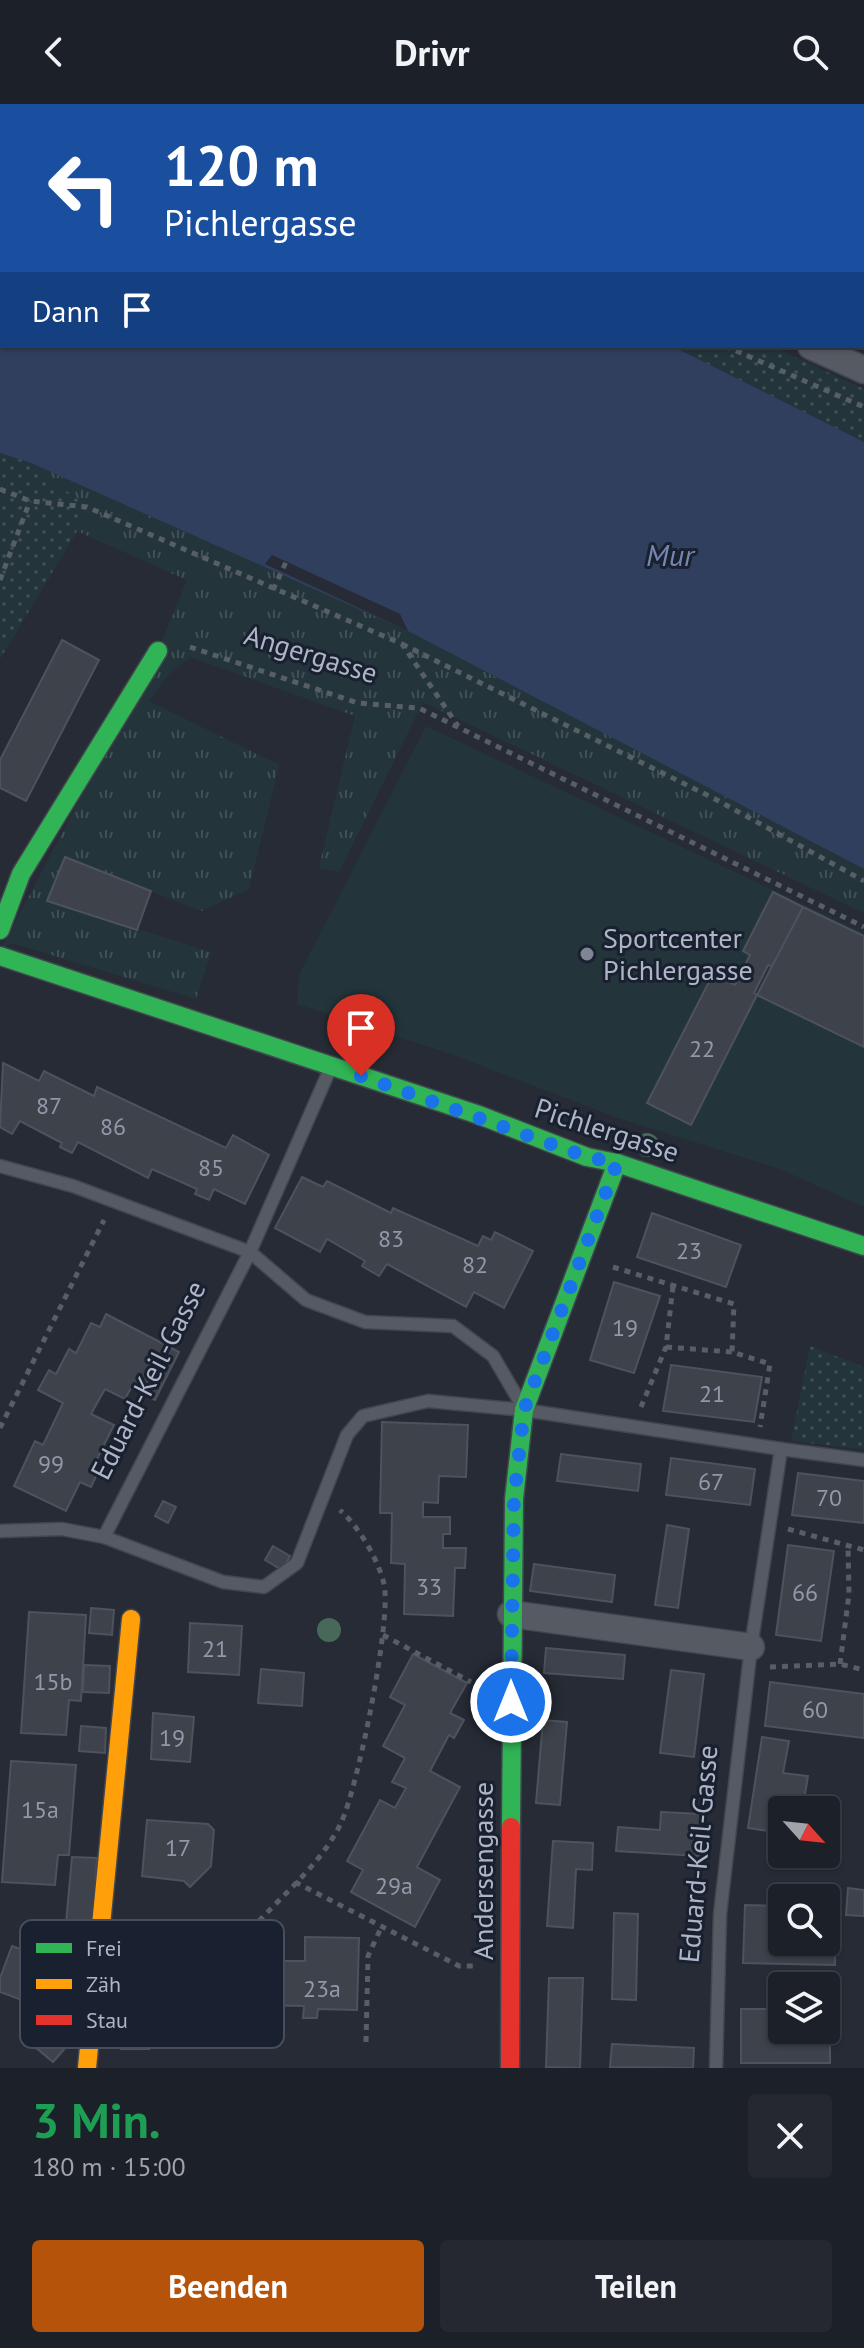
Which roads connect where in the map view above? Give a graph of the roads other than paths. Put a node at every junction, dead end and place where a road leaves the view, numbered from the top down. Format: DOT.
graph roads {
  1 [pos="815,348"];
  2 [pos="864,370"];
  3 [pos="158,651"];
  4 [pos="0,930"];
  5 [pos="0,956"];
  6 [pos="332,1066"];
  7 [pos="617,1163"];
  8 [pos="0,1166"];
  9 [pos="864,1246"];
  10 [pos="250,1252"];
  11 [pos="524,1410"];
  12 [pos="781,1449"];
  13 [pos="864,1460"];
  14 [pos="0,1531"];
  15 [pos="104,1537"];
  16 [pos="511,1614"];
  17 [pos="131,1619"];
  18 [pos="750,1658"];
  19 [pos="102,1920"];
  20 [pos="89,2048"];
  21 [pos="87,2068"];
  22 [pos="510,2068"];
  23 [pos="716,2068"];
  1 -- 2 [label="street"];
  3 -- 4 [label="street"];
  5 -- 6 [label="street, Pichlergasse"];
  6 -- 7 [label="street, Pichlergasse"];
  6 -- 10 [label="lane"];
  7 -- 9 [label="street, Pichlergasse"];
  7 -- 11 [label="street, Andersengasse"];
  8 -- 10 [label="lane"];
  10 -- 11 [label="lane"];
  10 -- 15 [label="lane, Eduard-Keil-Gasse"];
  11 -- 12 [label="lane"];
  11 -- 15 [label="lane"];
  11 -- 16 [label="street, Andersengasse"];
  12 -- 13 [label="lane"];
  12 -- 18 [label="lane, Eduard-Keil-Gasse"];
  14 -- 15 [label="lane"];
  16 -- 18 [label="street"];
  16 -- 22 [label="street, Andersengasse"];
  17 -- 19 [label="street"];
  18 -- 23 [label="lane, Eduard-Keil-Gasse"];
  20 -- 21 [label="street"];
}
